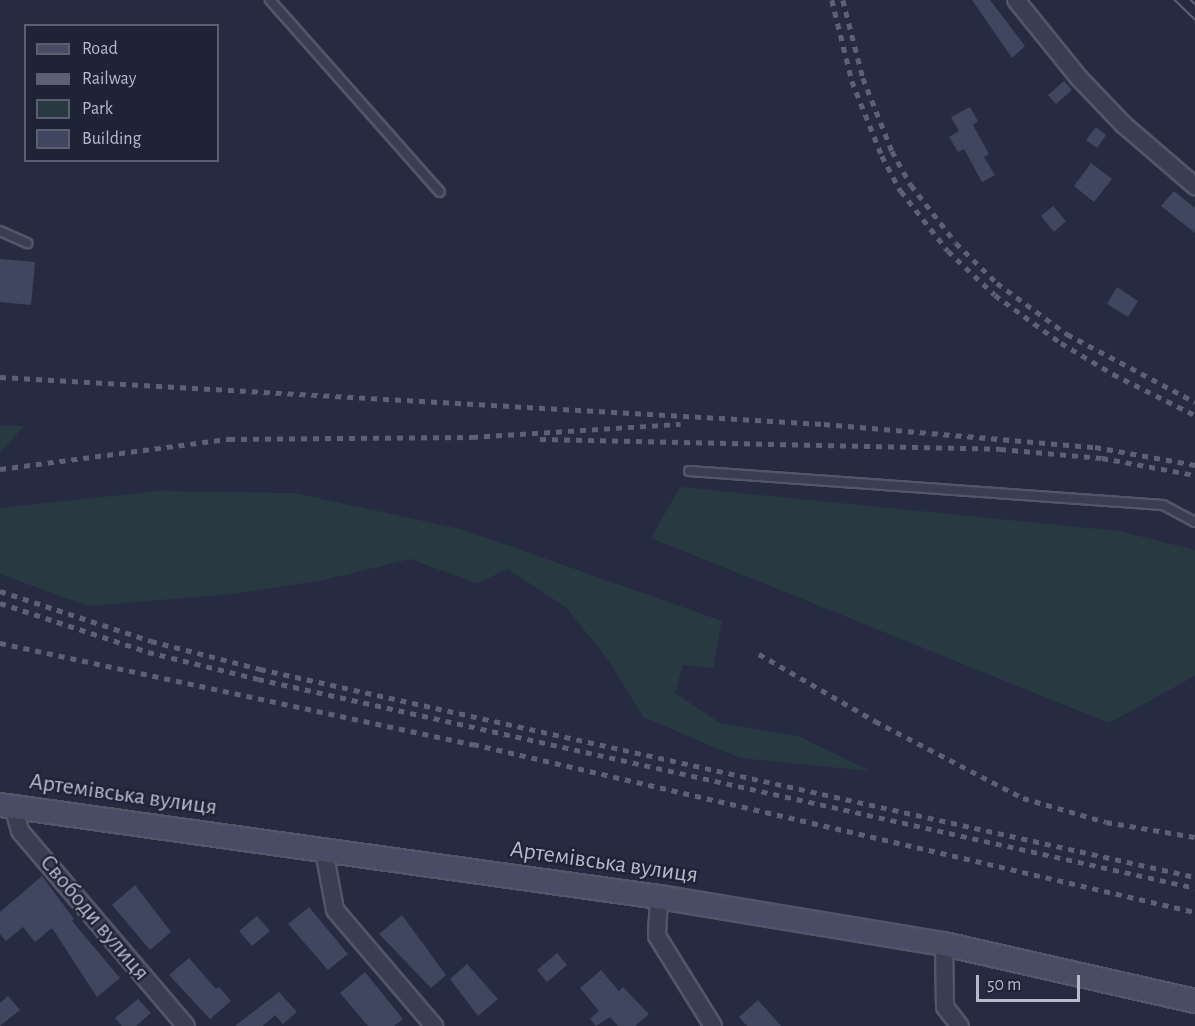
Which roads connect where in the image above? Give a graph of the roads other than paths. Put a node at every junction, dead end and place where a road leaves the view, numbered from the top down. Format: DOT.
graph roads {
  1 [pos="270,0"];
  2 [pos="1016,0"];
  3 [pos="1195,186"];
  4 [pos="440,192"];
  5 [pos="0,231"];
  6 [pos="27,243"];
  7 [pos="688,471"];
  8 [pos="1195,522"];
  9 [pos="6,805"];
  10 [pos="324,851"];
  11 [pos="659,897"];
  12 [pos="944,944"];
  13 [pos="1195,1001"];
  14 [pos="186,1026"];
  15 [pos="434,1026"];
  16 [pos="713,1026"];
  17 [pos="960,1026"];
  1 -- 4 [label="lane"];
  2 -- 3 [label="street"];
  5 -- 6 [label="lane"];
  7 -- 8 [label="lane"];
  9 -- 10 [label="main road, Артемівська вулиця"];
  9 -- 14 [label="street, Свободи вулиця"];
  10 -- 11 [label="main road, Артемівська вулиця"];
  10 -- 15 [label="street"];
  11 -- 12 [label="main road, Артемівська вулиця"];
  11 -- 16 [label="street"];
  12 -- 13 [label="main road, Артемівська вулиця"];
  12 -- 17 [label="street"];
}
